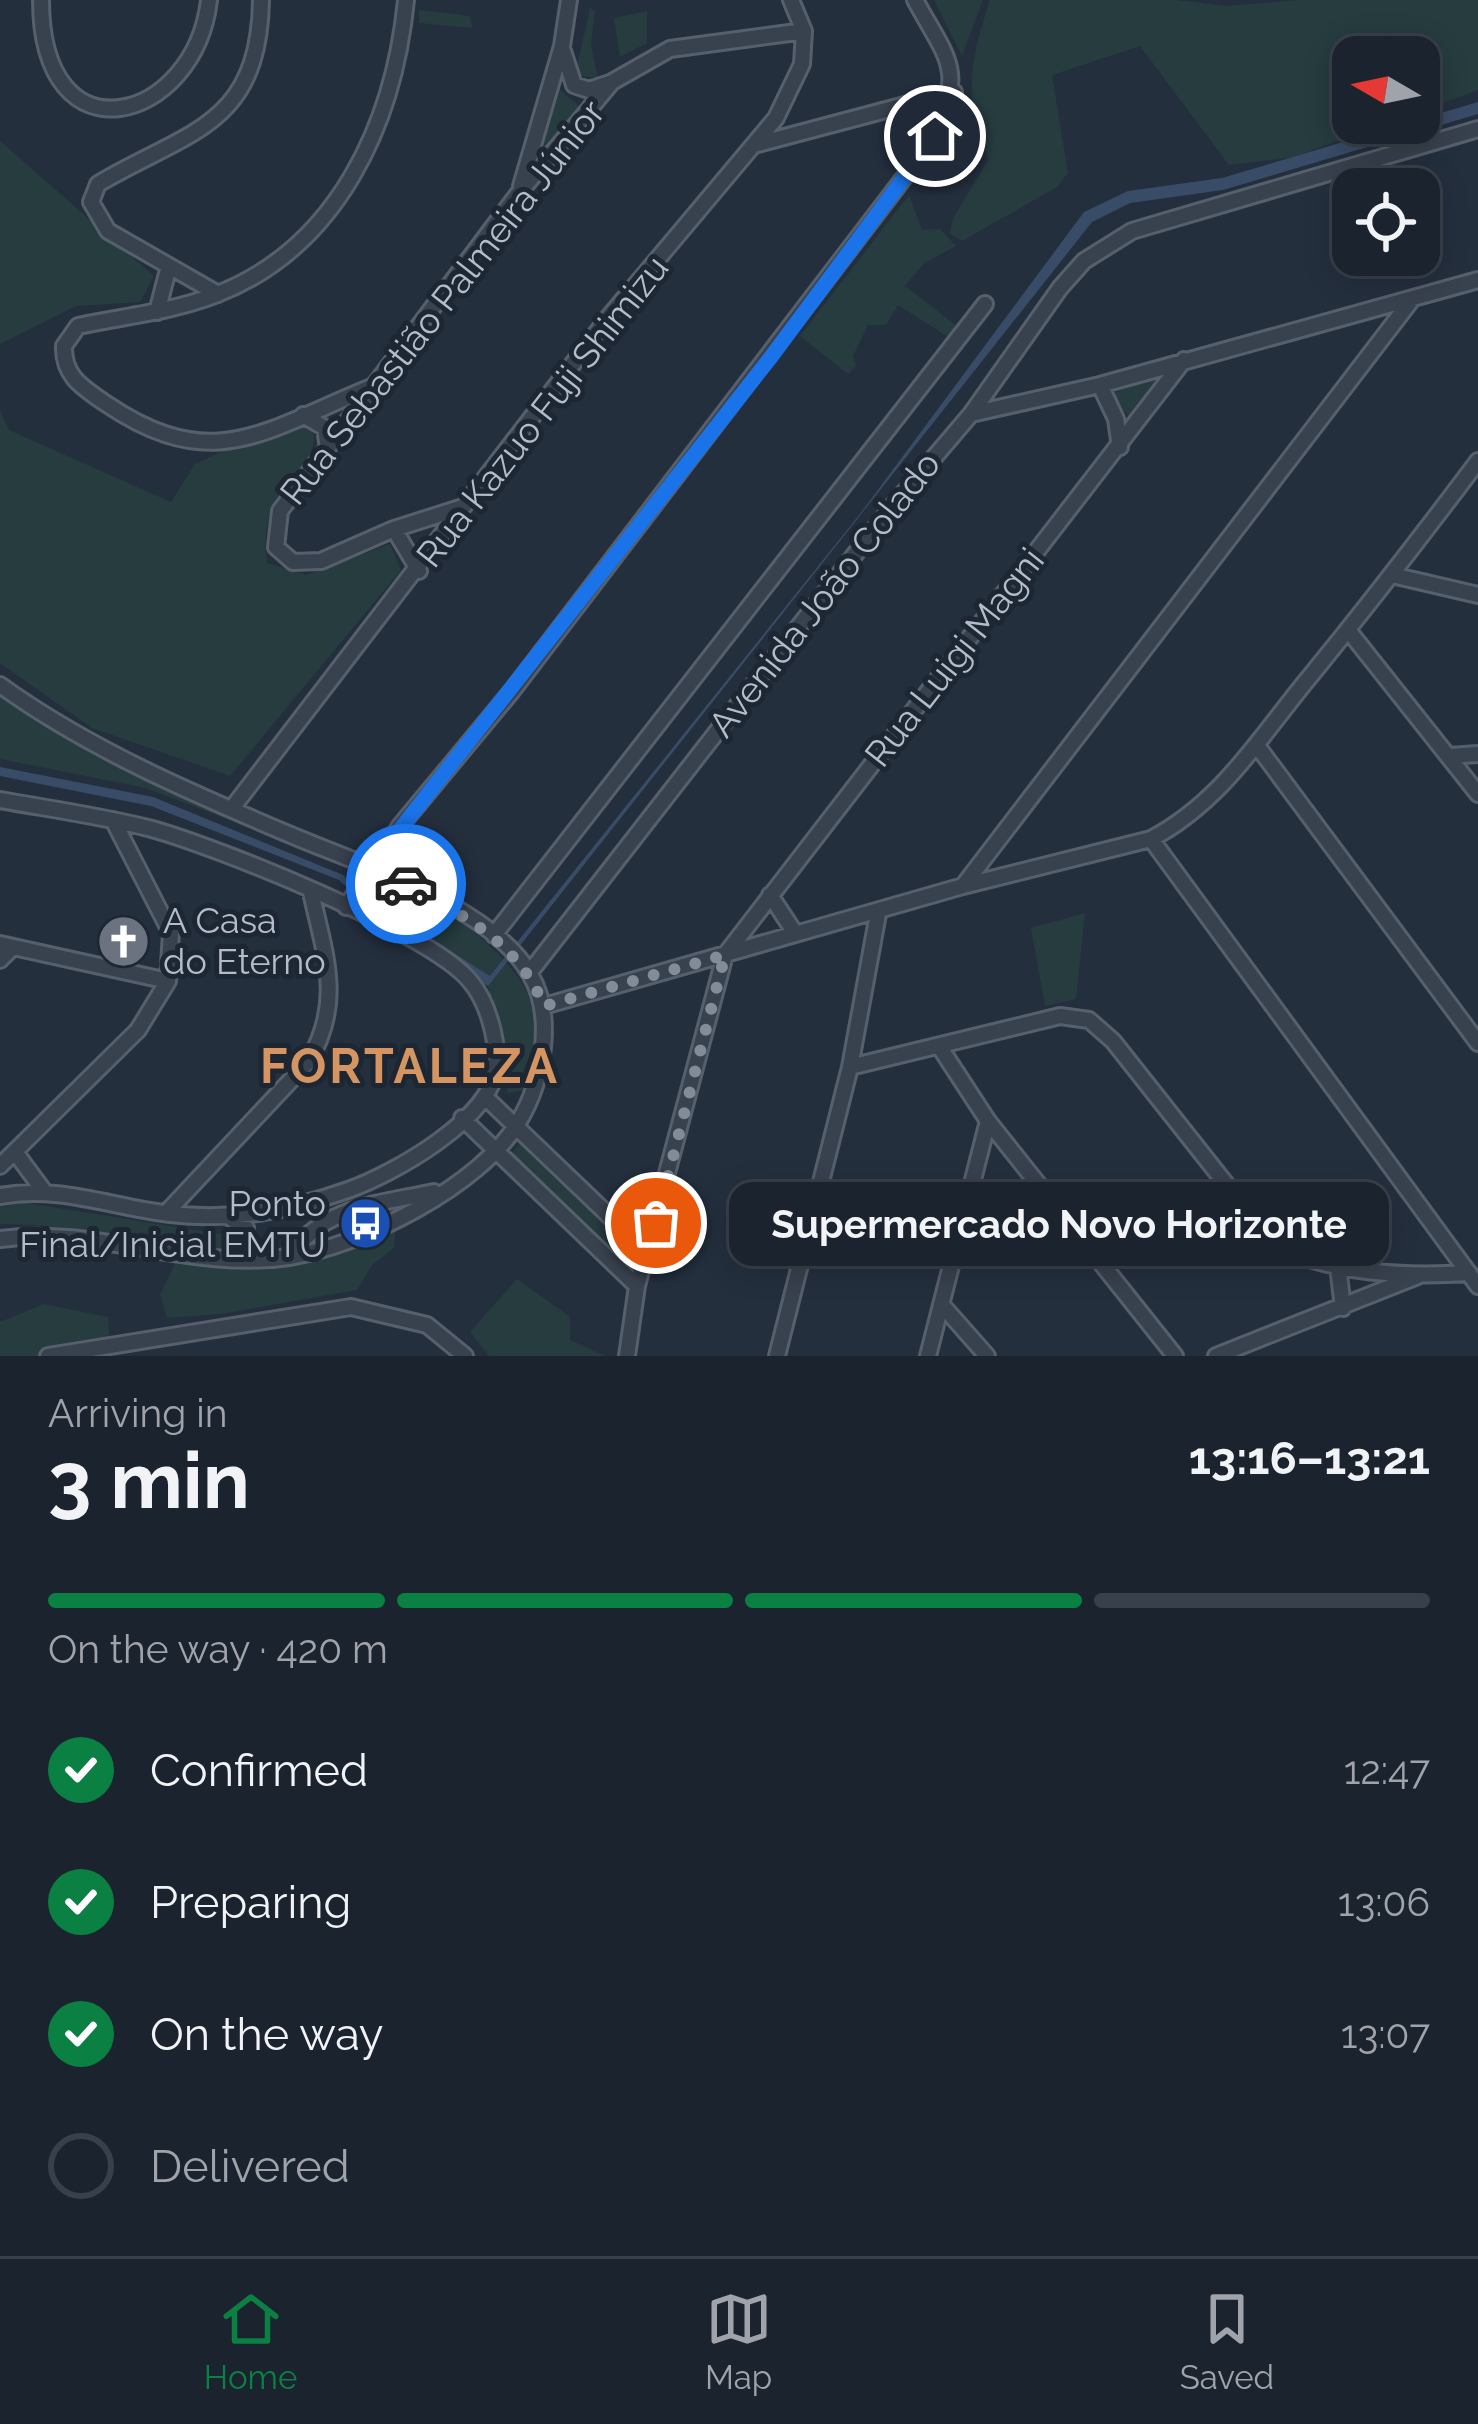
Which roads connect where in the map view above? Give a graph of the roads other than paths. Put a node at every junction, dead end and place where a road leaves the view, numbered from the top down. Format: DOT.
graph roads {
  1 [pos="40,0"];
  2 [pos="209,0"];
  3 [pos="260,0"];
  4 [pos="406,0"];
  5 [pos="569,0"];
  6 [pos="791,0"];
  7 [pos="915,0"];
  8 [pos="804,31"];
  9 [pos="562,46"];
  10 [pos="612,82"];
  11 [pos="954,92"];
  12 [pos="1478,129"];
  13 [pos="754,145"];
  14 [pos="518,194"];
  15 [pos="170,266"];
  16 [pos="1478,280"];
  17 [pos="218,294"];
  18 [pos="1414,298"];
  19 [pos="986,304"];
  20 [pos="158,312"];
  21 [pos="1184,360"];
  22 [pos="379,384"];
  23 [pos="1100,385"];
  24 [pos="971,414"];
  25 [pos="303,415"];
  26 [pos="1120,447"];
  27 [pos="328,449"];
  28 [pos="1478,461"];
  29 [pos="463,507"];
  30 [pos="394,529"];
  31 [pos="418,571"];
  32 [pos="1392,574"];
  33 [pos="1478,595"];
  34 [pos="1348,630"];
  35 [pos="0,685"];
  36 [pos="1258,747"];
  37 [pos="1478,754"];
  38 [pos="1450,756"];
  39 [pos="1478,794"];
  40 [pos="0,800"];
  41 [pos="233,807"];
  42 [pos="113,820"];
  43 [pos="150,829"];
  44 [pos="1150,839"];
  45 [pos="133,862"];
  46 [pos="372,865"];
  47 [pos="963,886"];
  48 [pos="311,892"];
  49 [pos="770,895"];
  50 [pos="346,907"];
  51 [pos="878,914"];
  52 [pos="795,933"];
  53 [pos="494,935"];
  54 [pos="7,945"];
  55 [pos="725,955"];
  56 [pos="0,960"];
  57 [pos="530,973"];
  58 [pos="168,981"];
  59 [pos="544,1006"];
  60 [pos="1478,1043"];
  61 [pos="940,1049"];
  62 [pos="850,1067"];
  63 [pos="484,1097"];
  64 [pos="462,1118"];
  65 [pos="988,1121"];
  66 [pos="517,1126"];
  67 [pos="495,1148"];
  68 [pos="15,1152"];
  69 [pos="0,1166"];
  70 [pos="452,1188"];
  71 [pos="43,1190"];
  72 [pos="0,1196"];
  73 [pos="166,1214"];
  74 [pos="232,1219"];
  75 [pos="0,1239"];
  76 [pos="647,1252"];
  77 [pos="292,1256"];
  78 [pos="246,1259"];
  79 [pos="1338,1266"];
  80 [pos="1419,1276"];
  81 [pos="1473,1280"];
  82 [pos="637,1286"];
  83 [pos="942,1305"];
  84 [pos="1343,1308"];
  85 [pos="48,1356"];
  86 [pos="465,1356"];
  87 [pos="627,1356"];
  88 [pos="777,1356"];
  89 [pos="928,1356"];
  90 [pos="987,1356"];
  91 [pos="1175,1356"];
  92 [pos="1216,1356"];
  1 -- 2 [label="street"];
  3 -- 15 [label="street"];
  4 -- 17 [label="street"];
  5 -- 9 [label="street"];
  6 -- 8 [label="street"];
  7 -- 11 [label="street"];
  8 -- 10 [label="street, Rua Sebastião Palmeira Júnior"];
  8 -- 13 [label="street, Rua Kazuo Fuji Shimizu"];
  9 -- 10 [label="street"];
  9 -- 14 [label="street"];
  10 -- 14 [label="street, Rua Sebastião Palmeira Júnior"];
  11 -- 13 [label="street"];
  11 -- 46 [label="street"];
  12 -- 24 [label="street, Avenida João Colado"];
  13 -- 29 [label="street, Rua Kazuo Fuji Shimizu"];
  14 -- 22 [label="street, Rua Sebastião Palmeira Júnior"];
  15 -- 17 [label="street"];
  15 -- 20 [label="street"];
  16 -- 18 [label="street"];
  17 -- 20 [label="street"];
  18 -- 21 [label="street"];
  18 -- 47 [label="street"];
  19 -- 53 [label="street, Avenida João Colado"];
  20 -- 25 [label="street"];
  21 -- 23 [label="street"];
  21 -- 26 [label="street, Rua Luigi Magni"];
  22 -- 25 [label="street"];
  22 -- 27 [label="street, Rua Sebastião Palmeira Júnior"];
  23 -- 24 [label="street"];
  23 -- 26 [label="street"];
  24 -- 57 [label="street, Avenida João Colado"];
  25 -- 27 [label="street"];
  26 -- 49 [label="street, Rua Luigi Magni"];
  27 -- 30 [label="street, Rua Sebastião Palmeira Júnior"];
  28 -- 32 [label="street"];
  29 -- 30 [label="street"];
  29 -- 31 [label="street, Rua Kazuo Fuji Shimizu"];
  30 -- 31 [label="street"];
  31 -- 41 [label="street, Rua Kazuo Fuji Shimizu"];
  32 -- 33 [label="street"];
  32 -- 34 [label="street"];
  34 -- 36 [label="street"];
  34 -- 38 [label="street"];
  35 -- 41 [label="street"];
  36 -- 44 [label="street"];
  36 -- 60 [label="street"];
  37 -- 38 [label="street"];
  38 -- 39 [label="street"];
  40 -- 42 [label="street"];
  41 -- 46 [label="street"];
  42 -- 43 [label="street"];
  42 -- 45 [label="street"];
  43 -- 45 [label="street"];
  43 -- 48 [label="street"];
  44 -- 47 [label="street"];
  44 -- 81 [label="street"];
  45 -- 58 [label="street"];
  46 -- 50 [label="street"];
  46 -- 53 [label="street"];
  47 -- 51 [label="street"];
  48 -- 50 [label="street"];
  48 -- 73 [label="street"];
  49 -- 52 [label="street"];
  49 -- 55 [label="street, Rua Luigi Magni"];
  50 -- 63 [label="street"];
  51 -- 52 [label="street"];
  51 -- 62 [label="street"];
  52 -- 55 [label="street"];
  53 -- 57 [label="street"];
  54 -- 56 [label="street"];
  54 -- 58 [label="street"];
  55 -- 59 [label="street"];
  55 -- 76 [label="street"];
  57 -- 59 [label="street"];
  58 -- 68 [label="street"];
  59 -- 66 [label="street"];
  61 -- 62 [label="street"];
  61 -- 65 [label="street"];
  61 -- 79 [label="street"];
  62 -- 88 [label="street"];
  63 -- 64 [label="street"];
  63 -- 66 [label="street"];
  64 -- 67 [label="street"];
  64 -- 74 [label="street"];
  65 -- 83 [label="street"];
  65 -- 91 [label="street"];
  66 -- 67 [label="street"];
  66 -- 76 [label="street"];
  67 -- 70 [label="street"];
  67 -- 82 [label="street"];
  68 -- 69 [label="street"];
  68 -- 71 [label="street"];
  70 -- 77 [label="street"];
  70 -- 77 [label="street"];
  71 -- 72 [label="street"];
  71 -- 73 [label="street"];
  73 -- 74 [label="street"];
  74 -- 78 [label="street"];
  75 -- 78 [label="street"];
  76 -- 82 [label="street"];
  77 -- 78 [label="street"];
  79 -- 80 [label="street"];
  79 -- 84 [label="street"];
  80 -- 81 [label="street"];
  80 -- 84 [label="street"];
  82 -- 87 [label="street"];
  83 -- 89 [label="street"];
  83 -- 90 [label="street"];
  84 -- 92 [label="street"];
  85 -- 86 [label="street"];
}
